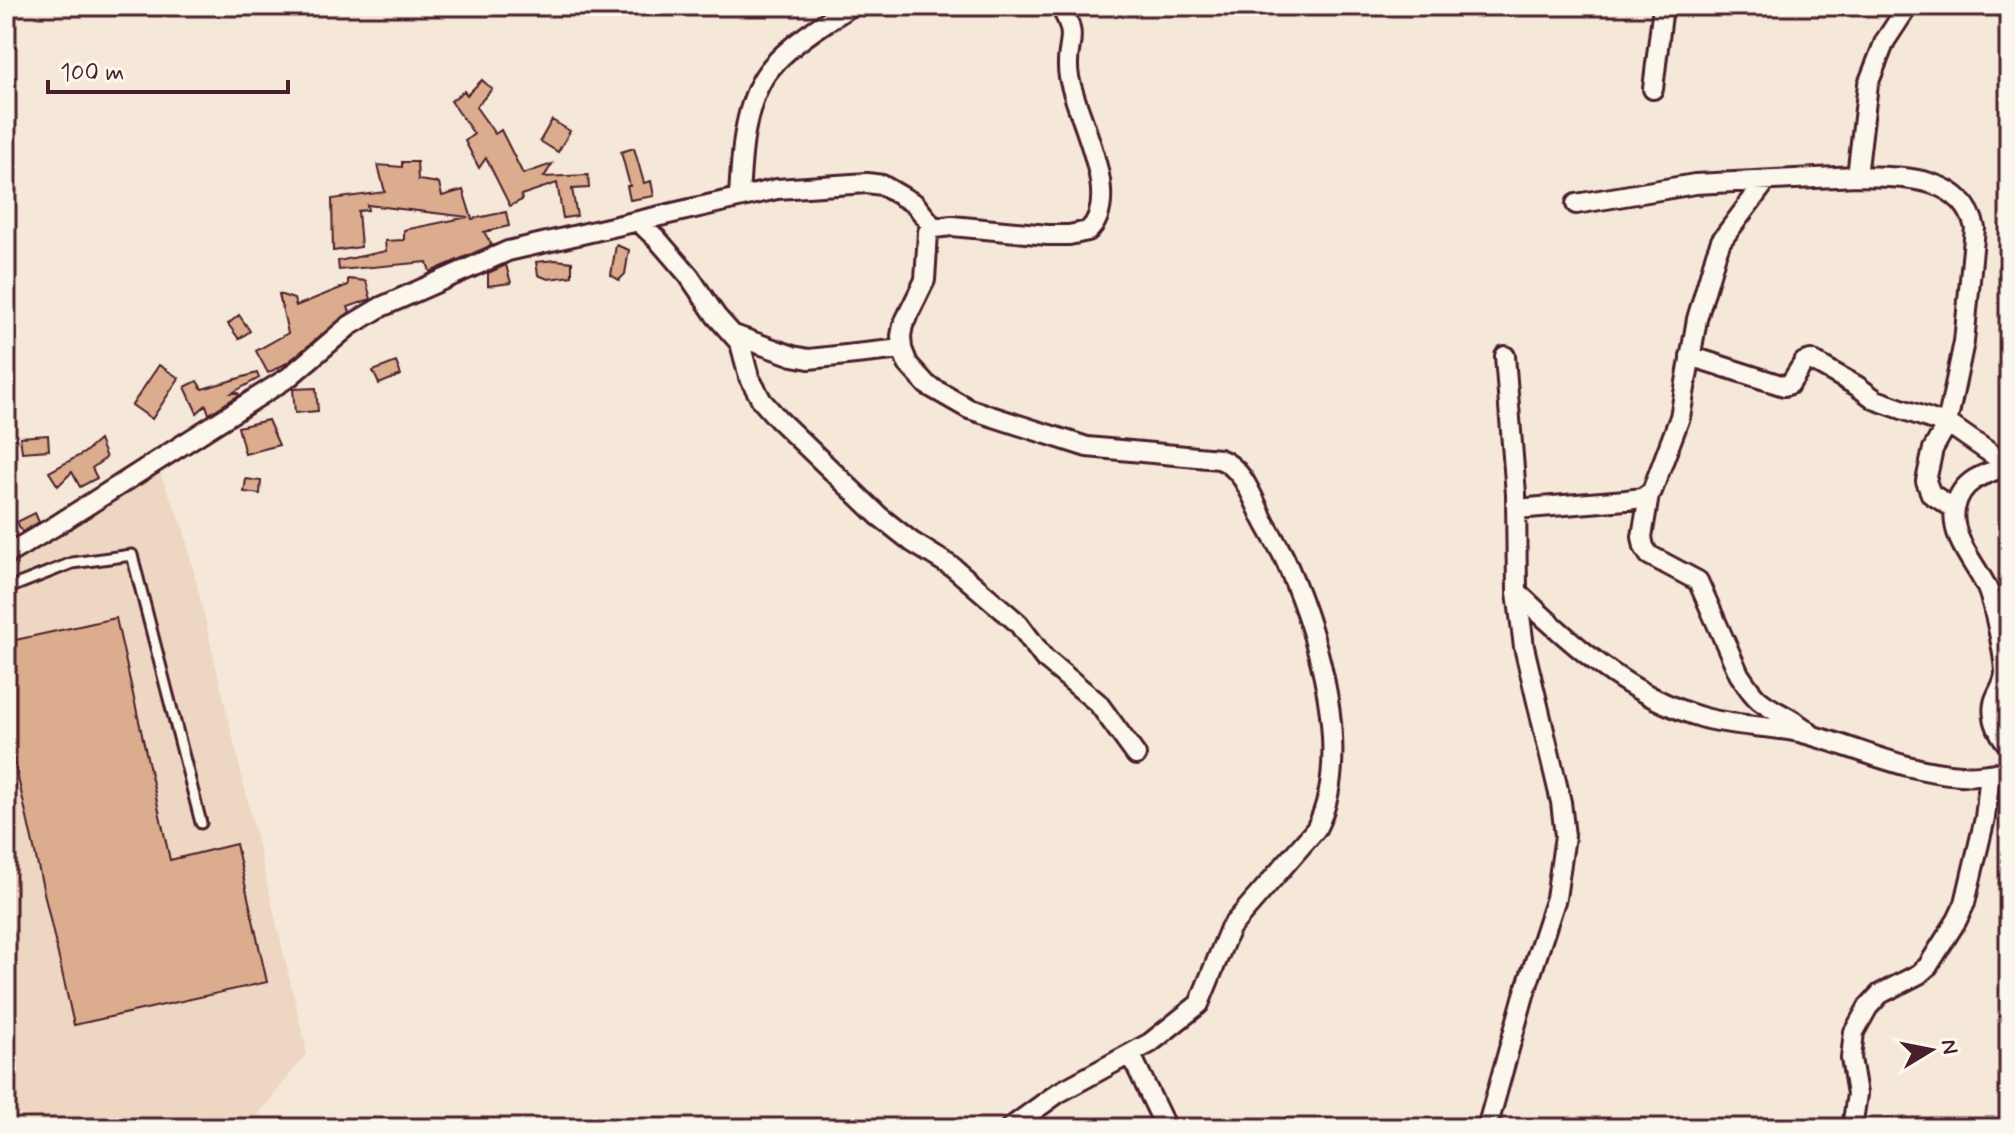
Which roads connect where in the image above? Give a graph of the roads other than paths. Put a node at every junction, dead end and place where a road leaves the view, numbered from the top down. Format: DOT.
graph roads {
  1 [pos="851,6"];
  2 [pos="1060,6"];
  3 [pos="1663,6"];
  4 [pos="1908,6"];
  5 [pos="1653,89"];
  6 [pos="1857,176"];
  7 [pos="1766,181"];
  8 [pos="739,198"];
  9 [pos="1576,204"];
  10 [pos="638,221"];
  11 [pos="934,228"];
  12 [pos="734,335"];
  13 [pos="902,349"];
  14 [pos="1505,356"];
  15 [pos="1690,356"];
  16 [pos="1947,424"];
  17 [pos="2009,466"];
  18 [pos="1649,495"];
  19 [pos="1516,509"];
  20 [pos="1955,509"];
  21 [pos="6,555"];
  22 [pos="6,589"];
  23 [pos="1517,592"];
  24 [pos="1814,737"];
  25 [pos="2009,746"];
  26 [pos="1136,755"];
  27 [pos="2000,772"];
  28 [pos="201,823"];
  29 [pos="1131,1055"];
  30 [pos="1010,1128"];
  31 [pos="1166,1128"];
  32 [pos="1487,1128"];
  33 [pos="1852,1128"];
  1 -- 8 [label="street"];
  2 -- 11 [label="street"];
  3 -- 5 [label="street"];
  4 -- 6 [label="street"];
  6 -- 7 [label="street"];
  6 -- 16 [label="street"];
  7 -- 9 [label="street"];
  7 -- 15 [label="street"];
  8 -- 10 [label="street"];
  8 -- 11 [label="street"];
  10 -- 12 [label="street"];
  10 -- 21 [label="street"];
  11 -- 13 [label="street"];
  12 -- 13 [label="street"];
  12 -- 26 [label="street"];
  13 -- 29 [label="street"];
  14 -- 19 [label="street"];
  15 -- 16 [label="street"];
  15 -- 18 [label="street"];
  16 -- 17 [label="street"];
  16 -- 20 [label="street"];
  17 -- 20 [label="street"];
  18 -- 19 [label="street"];
  18 -- 24 [label="street"];
  19 -- 23 [label="street"];
  20 -- 25 [label="street"];
  22 -- 28 [label="lane"];
  23 -- 24 [label="street"];
  23 -- 32 [label="street"];
  24 -- 27 [label="street"];
  27 -- 33 [label="street"];
  29 -- 30 [label="street"];
  29 -- 31 [label="street"];
}
